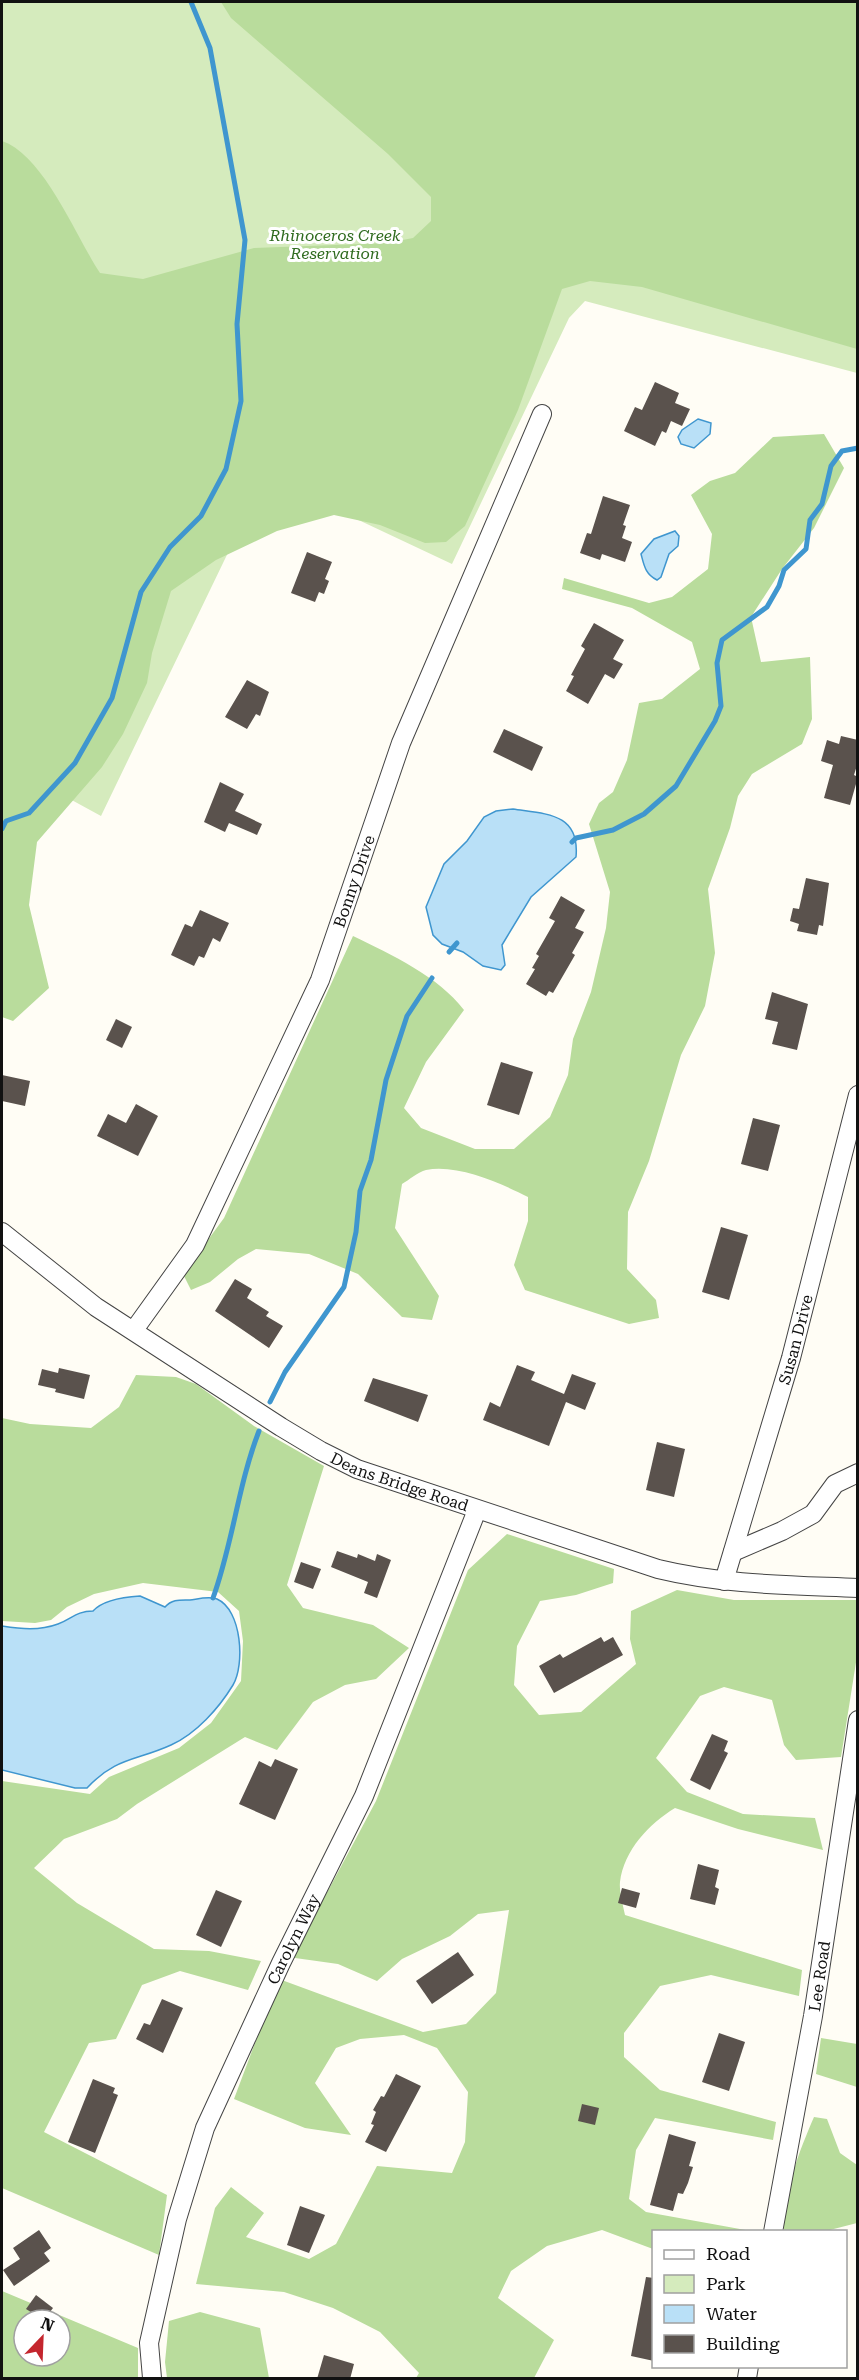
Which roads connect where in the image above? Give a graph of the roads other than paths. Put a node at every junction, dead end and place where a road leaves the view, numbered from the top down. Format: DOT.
graph roads {
  1 [pos="542,414"];
  2 [pos="858,1095"];
  3 [pos="2,1232"];
  4 [pos="134,1330"];
  5 [pos="858,1473"];
  6 [pos="477,1510"];
  7 [pos="734,1552"];
  8 [pos="724,1581"];
  9 [pos="858,1588"];
  10 [pos="858,1720"];
  11 [pos="772,2230"];
  12 [pos="152,2379"];
  1 -- 4 [label="street, Bonny Drive"];
  2 -- 7 [label="street, Susan Drive"];
  3 -- 4 [label="street, Deans Bridge Road"];
  4 -- 6 [label="street, Deans Bridge Road"];
  5 -- 7 [label="street"];
  6 -- 8 [label="street, Deans Bridge Road"];
  6 -- 12 [label="street, Carolyn Way"];
  7 -- 8 [label="street, Susan Drive"];
  8 -- 9 [label="street, Deans Bridge Road"];
  10 -- 11 [label="street, Lee Road"];
}
